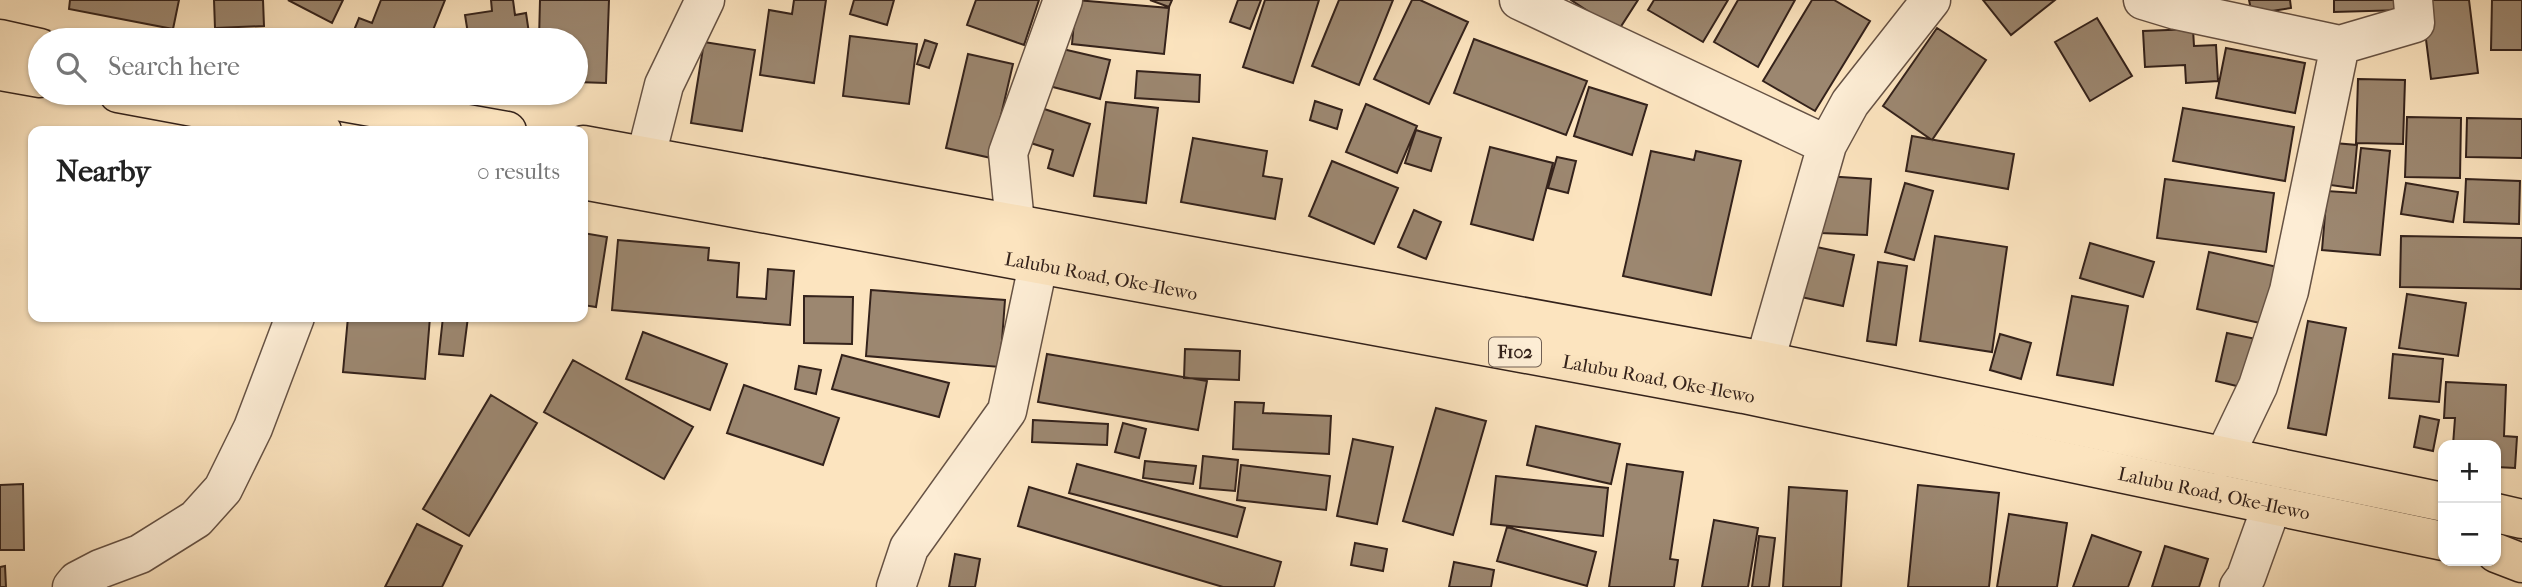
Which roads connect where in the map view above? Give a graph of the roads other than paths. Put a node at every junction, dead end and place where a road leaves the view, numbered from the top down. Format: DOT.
graph roads {
  1 [pos="705,0"];
  2 [pos="1063,0"];
  3 [pos="1518,0"];
  4 [pos="1931,0"];
  5 [pos="2143,0"];
  6 [pos="2413,0"];
  7 [pos="0,39"];
  8 [pos="28,45"];
  9 [pos="2340,45"];
  10 [pos="0,71"];
  11 [pos="28,76"];
  12 [pos="182,105"];
  13 [pos="360,105"];
  14 [pos="295,126"];
  15 [pos="479,126"];
  16 [pos="1827,145"];
  17 [pos="588,146"];
  18 [pos="646,156"];
  19 [pos="588,181"];
  20 [pos="1015,223"];
  21 [pos="1038,265"];
  22 [pos="293,322"];
  23 [pos="1765,361"];
  24 [pos="2224,457"];
  25 [pos="2438,501"];
  26 [pos="2272,505"];
  27 [pos="2501,514"];
  28 [pos="2522,519"];
  29 [pos="2438,540"];
  30 [pos="2501,555"];
  31 [pos="2522,563"];
  32 [pos="72,587"];
  33 [pos="896,587"];
  34 [pos="2239,587"];
  1 -- 18 [label="street"];
  2 -- 20 [label="street"];
  3 -- 16 [label="street"];
  4 -- 16 [label="street"];
  5 -- 9 [label="street"];
  6 -- 9 [label="street"];
  7 -- 8 [label="main road"];
  9 -- 24 [label="street"];
  10 -- 11 [label="main road"];
  12 -- 14 [label="main road"];
  13 -- 15 [label="main road"];
  16 -- 23 [label="street"];
  17 -- 18 [label="main road, Lalubu Road, Oke-Ilewo / F102"];
  18 -- 20 [label="main road, Lalubu Road, Oke-Ilewo / F102"];
  19 -- 21 [label="main road, Lalubu Road, Oke-Ilewo / F102"];
  20 -- 23 [label="main road, Lalubu Road, Oke-Ilewo / F102"];
  21 -- 26 [label="main road, Lalubu Road, Oke-Ilewo / F102"];
  21 -- 33 [label="street"];
  22 -- 32 [label="street"];
  23 -- 24 [label="main road, Lalubu Road, Oke-Ilewo / F102"];
  24 -- 25 [label="main road, Lalubu Road, Oke-Ilewo / F102"];
  26 -- 29 [label="main road, Lalubu Road, Oke-Ilewo / F102"];
  26 -- 34 [label="street"];
  27 -- 28 [label="main road"];
  30 -- 31 [label="main road"];
}
